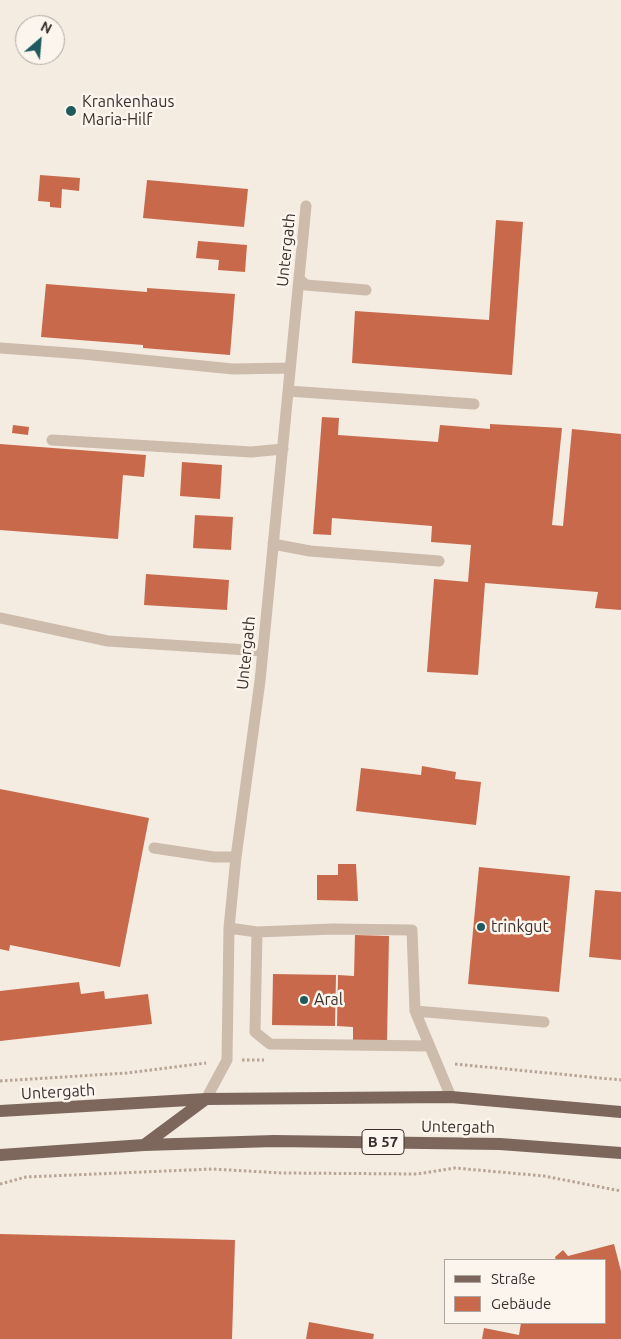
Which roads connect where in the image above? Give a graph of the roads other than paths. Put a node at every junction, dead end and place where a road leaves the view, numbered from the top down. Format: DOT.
graph roads {
  1 [pos="306,206"];
  2 [pos="299,279"];
  3 [pos="366,290"];
  4 [pos="0,348"];
  5 [pos="290,368"];
  6 [pos="288,391"];
  7 [pos="474,404"];
  8 [pos="52,440"];
  9 [pos="282,449"];
  10 [pos="273,544"];
  11 [pos="439,561"];
  12 [pos="0,618"];
  13 [pos="263,651"];
  14 [pos="154,848"];
  15 [pos="236,857"];
  16 [pos="229,928"];
  17 [pos="257,932"];
  18 [pos="415,1011"];
  19 [pos="544,1022"];
  20 [pos="430,1046"];
  21 [pos="451,1097"];
  22 [pos="206,1099"];
  23 [pos="0,1111"];
  24 [pos="621,1112"];
  25 [pos="144,1144"];
  26 [pos="621,1153"];
  27 [pos="0,1155"];
  1 -- 2 [label="lane, Untergath"];
  2 -- 3 [label="lane"];
  2 -- 5 [label="lane, Untergath"];
  4 -- 5 [label="lane"];
  5 -- 6 [label="lane, Untergath"];
  6 -- 7 [label="lane"];
  6 -- 9 [label="lane, Untergath"];
  8 -- 9 [label="lane"];
  9 -- 10 [label="lane, Untergath"];
  10 -- 11 [label="lane"];
  10 -- 13 [label="lane, Untergath"];
  12 -- 13 [label="lane"];
  13 -- 15 [label="lane, Untergath"];
  14 -- 15 [label="lane"];
  15 -- 16 [label="lane, Untergath"];
  16 -- 17 [label="lane"];
  16 -- 22 [label="lane, Untergath"];
  17 -- 18 [label="lane"];
  17 -- 20 [label="lane"];
  18 -- 19 [label="lane"];
  18 -- 20 [label="lane"];
  20 -- 21 [label="lane"];
  21 -- 22 [label="main road, Untergath"];
  21 -- 24 [label="main road, Untergath"];
  22 -- 23 [label="main road, Untergath"];
  22 -- 25 [label="main road, Untergath"];
  25 -- 26 [label="main road, Untergath / B 57"];
  25 -- 27 [label="main road, Untergath / B 57"];
}
